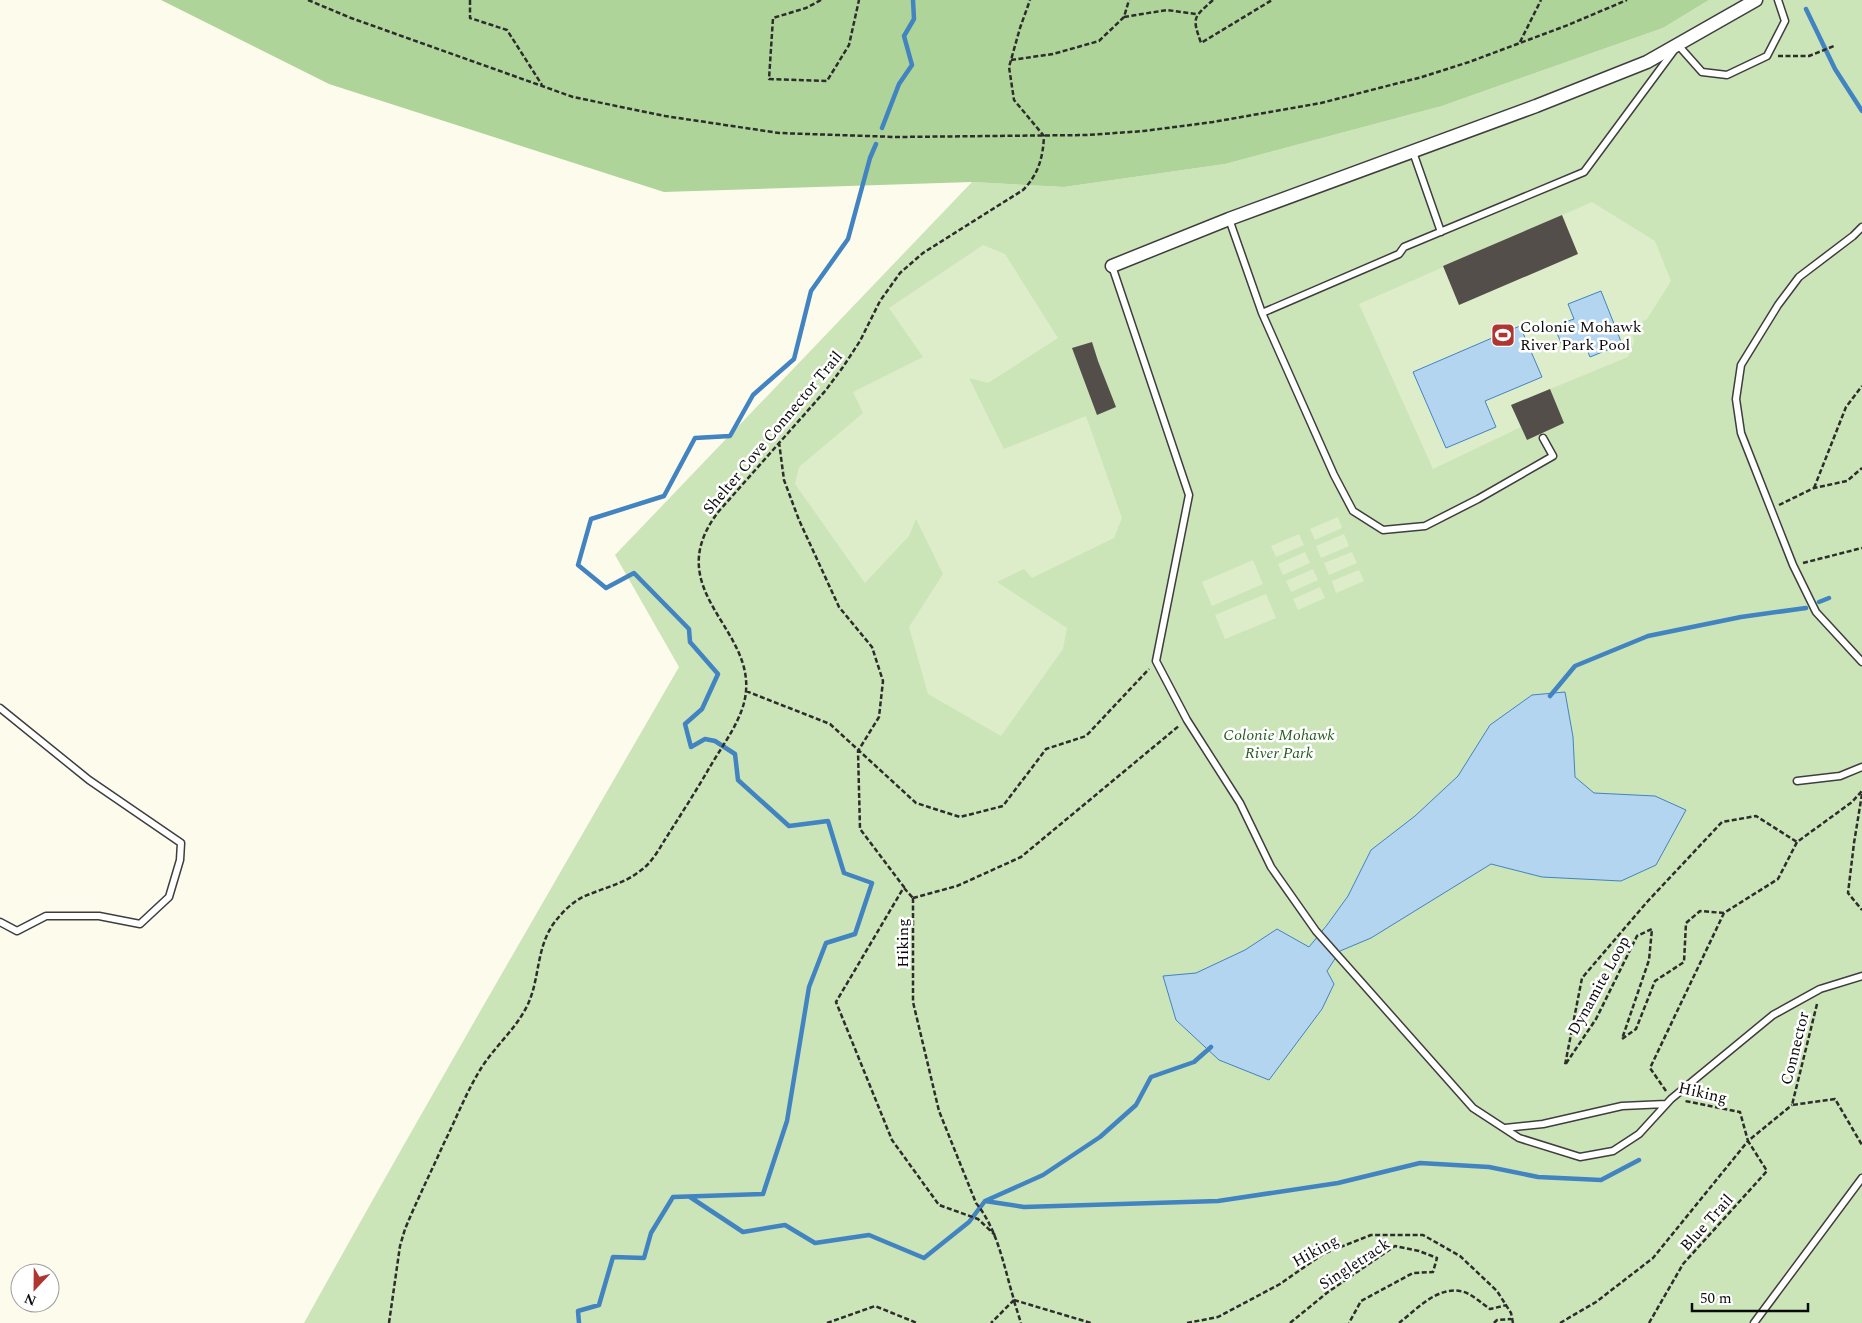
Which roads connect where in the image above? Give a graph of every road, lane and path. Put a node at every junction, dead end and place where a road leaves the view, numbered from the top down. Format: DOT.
graph roads {
  1 [pos="308,0"];
  2 [pos="470,0"];
  3 [pos="820,0"];
  4 [pos="859,0"];
  5 [pos="1030,0"];
  6 [pos="1129,0"];
  7 [pos="1213,0"];
  8 [pos="1272,0"];
  9 [pos="1541,0"];
  10 [pos="1626,0"];
  11 [pos="1756,0"];
  12 [pos="1778,0"];
  13 [pos="1196,14"];
  14 [pos="1124,18"];
  15 [pos="1520,44"];
  16 [pos="1678,45"];
  17 [pos="1834,46"];
  18 [pos="1767,56"];
  19 [pos="1012,60"];
  20 [pos="542,87"];
  21 [pos="1044,136"];
  22 [pos="1413,152"];
  23 [pos="1229,219"];
  24 [pos="1862,227"];
  25 [pos="1440,232"];
  26 [pos="1112,266"];
  27 [pos="1262,313"];
  28 [pos="1862,386"];
  29 [pos="1543,438"];
  30 [pos="779,442"];
  31 [pos="1862,468"];
  32 [pos="1814,488"];
  33 [pos="1771,509"];
  34 [pos="1862,548"];
  35 [pos="1793,565"];
  36 [pos="1156,662"];
  37 [pos="1862,662"];
  38 [pos="746,691"];
  39 [pos="0,708"];
  40 [pos="1187,720"];
  41 [pos="858,751"];
  42 [pos="1862,767"];
  43 [pos="1797,781"];
  44 [pos="1862,793"];
  45 [pos="1797,842"];
  46 [pos="904,887"];
  47 [pos="913,898"];
  48 [pos="1862,910"];
  49 [pos="1724,913"];
  50 [pos="0,922"];
  51 [pos="1862,976"];
  52 [pos="1820,989"];
  53 [pos="1669,1102"];
  54 [pos="1792,1105"];
  55 [pos="1504,1128"];
  56 [pos="1748,1141"];
  57 [pos="1862,1145"];
  58 [pos="1862,1178"];
  59 [pos="995,1235"];
  60 [pos="1014,1300"];
  61 [pos="1507,1305"];
  62 [pos="1512,1321"];
  63 [pos="389,1323"];
  64 [pos="827,1323"];
  65 [pos="917,1323"];
  66 [pos="991,1323"];
  67 [pos="1021,1323"];
  68 [pos="1091,1323"];
  69 [pos="1187,1323"];
  70 [pos="1290,1323"];
  71 [pos="1349,1323"];
  72 [pos="1398,1323"];
  73 [pos="1494,1323"];
  74 [pos="1560,1323"];
  75 [pos="1650,1323"];
  76 [pos="1754,1323"];
  1 -- 20 [label="path"];
  2 -- 20 [label="path"];
  3 -- 4 [label="path"];
  5 -- 19 [label="path"];
  6 -- 14 [label="path"];
  7 -- 13 [label="path"];
  8 -- 13 [label="path"];
  9 -- 15 [label="path"];
  10 -- 15 [label="path"];
  11 -- 16 [label="street"];
  12 -- 18 [label="lane"];
  13 -- 14 [label="path"];
  14 -- 19 [label="path"];
  15 -- 21 [label="path"];
  16 -- 18 [label="lane"];
  16 -- 22 [label="street"];
  16 -- 25 [label="lane"];
  17 -- 18 [label="path"];
  19 -- 21 [label="path"];
  20 -- 21 [label="path"];
  21 -- 30 [label="path, Shelter Cove Connector Trail"];
  22 -- 23 [label="street"];
  22 -- 25 [label="lane"];
  23 -- 26 [label="street"];
  23 -- 27 [label="lane"];
  24 -- 33 [label="lane"];
  25 -- 27 [label="lane"];
  26 -- 36 [label="lane"];
  27 -- 29 [label="lane"];
  28 -- 32 [label="path"];
  30 -- 38 [label="path, Shelter Cove Connector Trail"];
  30 -- 41 [label="path"];
  31 -- 32 [label="path"];
  32 -- 33 [label="path"];
  33 -- 35 [label="lane"];
  34 -- 35 [label="path"];
  35 -- 37 [label="lane"];
  36 -- 40 [label="lane"];
  36 -- 41 [label="path"];
  38 -- 41 [label="path"];
  38 -- 63 [label="path, Shelter Cove Connector Trail"];
  39 -- 50 [label="lane"];
  40 -- 47 [label="path, Hiking"];
  40 -- 55 [label="lane"];
  41 -- 46 [label="path"];
  42 -- 43 [label="lane"];
  44 -- 45 [label="path"];
  44 -- 48 [label="path"];
  45 -- 49 [label="path"];
  45 -- 49 [label="path, Dynamite Loop"];
  46 -- 47 [label="path"];
  46 -- 59 [label="path"];
  47 -- 59 [label="path, Hiking"];
  49 -- 53 [label="path, Hiking"];
  51 -- 52 [label="lane"];
  52 -- 53 [label="lane"];
  52 -- 54 [label="path, Connector"];
  53 -- 55 [label="lane"];
  53 -- 55 [label="lane"];
  53 -- 56 [label="path, Hiking"];
  54 -- 56 [label="path"];
  54 -- 57 [label="path, Connector"];
  56 -- 74 [label="path"];
  56 -- 75 [label="path, Blue Trail"];
  58 -- 76 [label="lane"];
  59 -- 60 [label="path, Hiking"];
  60 -- 66 [label="path"];
  60 -- 67 [label="path, Hiking"];
  60 -- 68 [label="path"];
  61 -- 62 [label="path, Hiking"];
  61 -- 69 [label="path, Hiking"];
  61 -- 72 [label="path"];
  62 -- 73 [label="path"];
  64 -- 65 [label="path"];
  70 -- 71 [label="path, Singletrack"];
}
